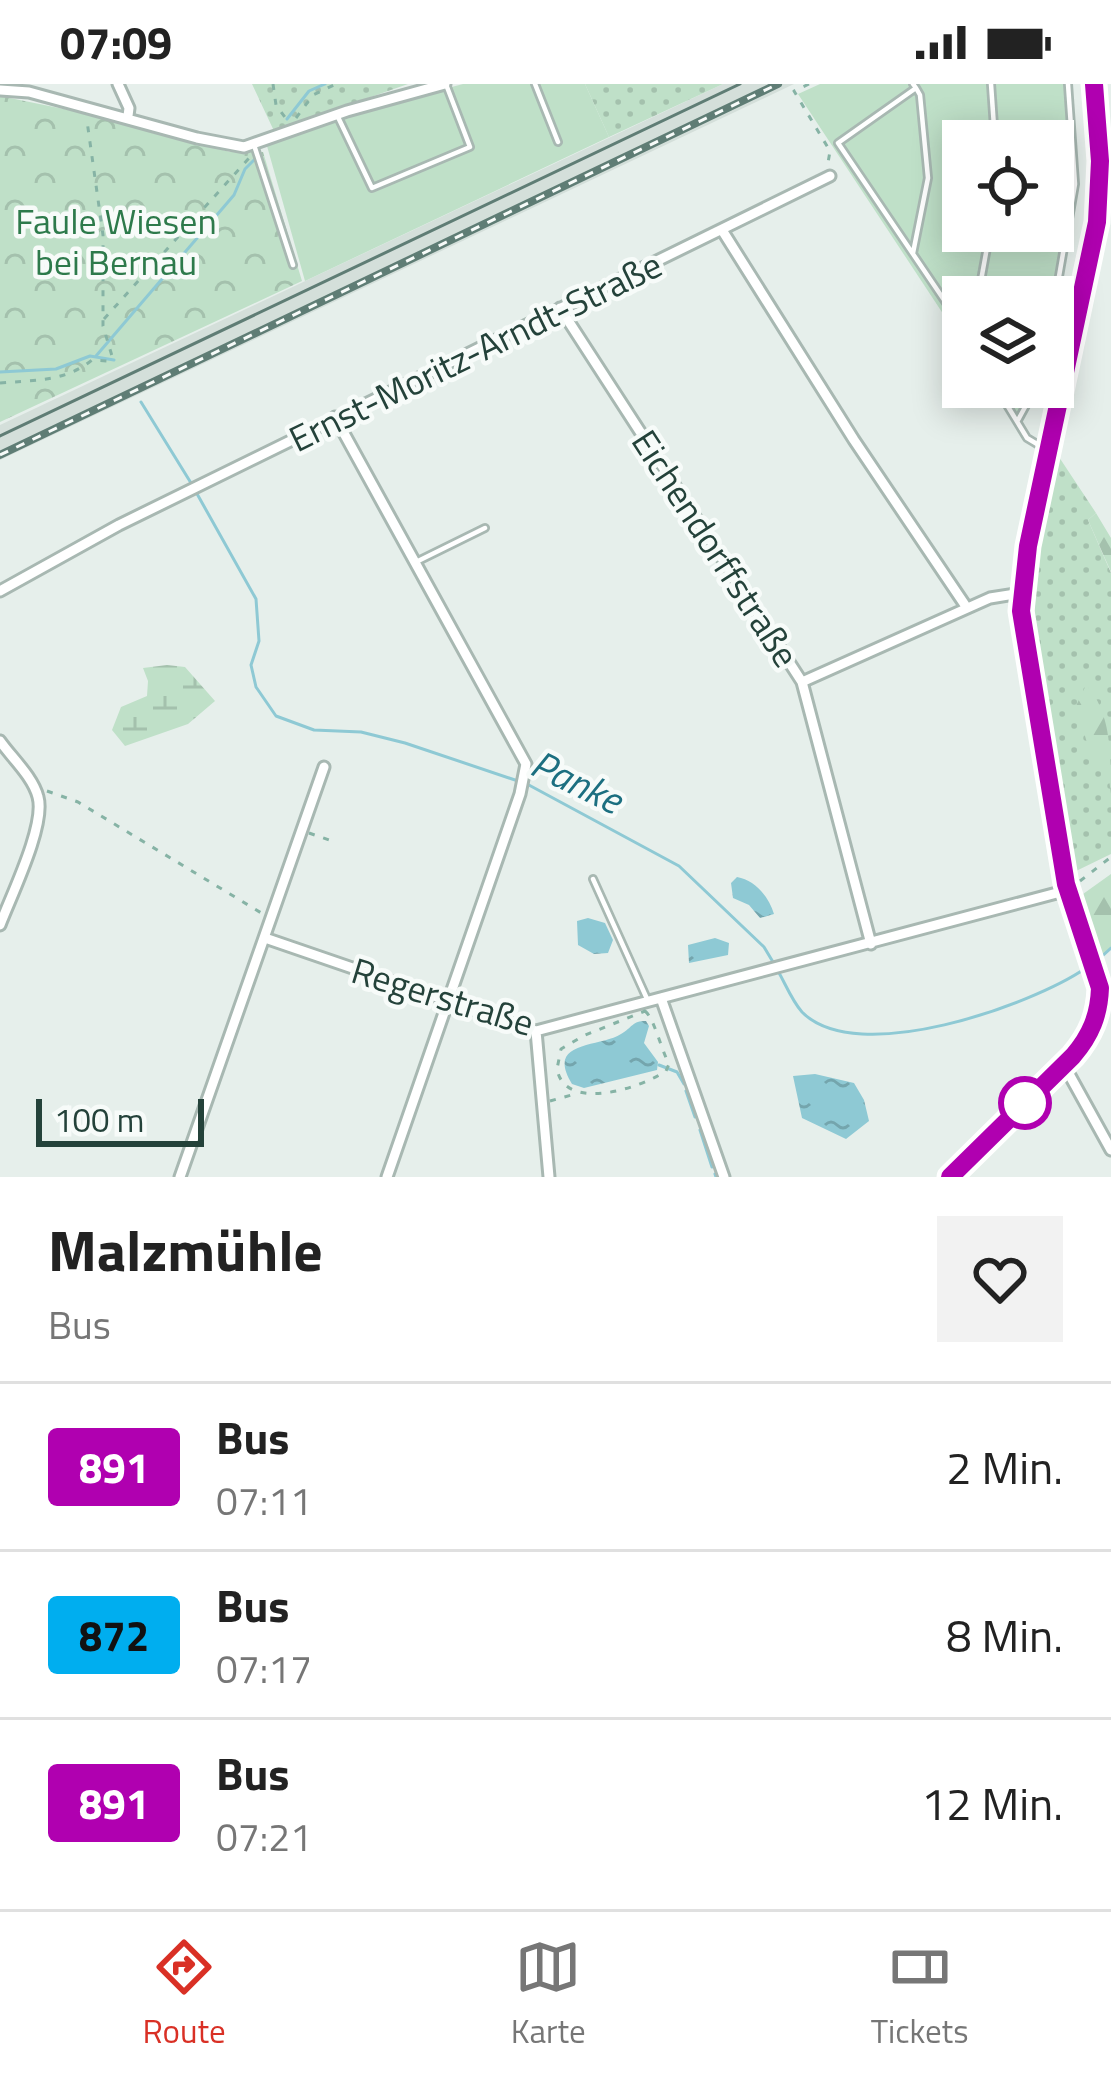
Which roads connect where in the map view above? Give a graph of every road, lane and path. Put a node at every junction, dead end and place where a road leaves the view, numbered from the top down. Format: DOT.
graph roads {
  1 [pos="118,84"];
  2 [pos="273,84"];
  3 [pos="336,84"];
  4 [pos="446,84"];
  5 [pos="535,84"];
  6 [pos="809,84"];
  7 [pos="991,84"];
  8 [pos="1068,84"];
  9 [pos="1094,84"];
  10 [pos="915,86"];
  11 [pos="0,90"];
  12 [pos="89,107"];
  13 [pos="338,115"];
  14 [pos="128,116"];
  15 [pos="994,120"];
  16 [pos="293,131"];
  17 [pos="558,142"];
  18 [pos="255,148"];
  19 [pos="830,176"];
  20 [pos="722,230"];
  21 [pos="913,254"];
  22 [pos="293,265"];
  23 [pos="1059,276"];
  24 [pos="942,297"];
  25 [pos="560,308"];
  26 [pos="104,320"];
  27 [pos="0,383"];
  28 [pos="1010,408"];
  29 [pos="1025,408"];
  30 [pos="335,417"];
  31 [pos="1018,420"];
  32 [pos="1049,451"];
  33 [pos="485,528"];
  34 [pos="416,562"];
  35 [pos="0,591"];
  36 [pos="1021,593"];
  37 [pos="967,608"];
  38 [pos="802,682"];
  39 [pos="0,741"];
  40 [pos="324,767"];
  41 [pos="34,787"];
  42 [pos="302,831"];
  43 [pos="329,840"];
  44 [pos="1111,857"];
  45 [pos="593,879"];
  46 [pos="1073,889"];
  47 [pos="271,919"];
  48 [pos="0,926"];
  49 [pos="265,938"];
  50 [pos="871,944"];
  51 [pos="1106,989"];
  52 [pos="661,998"];
  53 [pos="648,1001"];
  54 [pos="446,1002"];
  55 [pos="537,1036"];
  56 [pos="559,1054"];
  57 [pos="1064,1065"];
  58 [pos="576,1093"];
  59 [pos="542,1102"];
  60 [pos="1111,1150"];
  61 [pos="180,1177"];
  62 [pos="387,1177"];
  63 [pos="549,1177"];
  64 [pos="724,1177"];
  65 [pos="950,1177"];
  1 -- 14 [label="street"];
  2 -- 16 [label="path"];
  3 -- 16 [label="path"];
  4 -- 13 [label="street"];
  4 -- 13 [label="lane"];
  5 -- 17 [label="lane"];
  6 -- 19 [label="path"];
  7 -- 15 [label="lane"];
  8 -- 23 [label="lane"];
  9 -- 32 [label="main road"];
  10 -- 21 [label="lane"];
  10 -- 21 [label="lane"];
  11 -- 12 [label="street"];
  12 -- 14 [label="street"];
  12 -- 26 [label="path"];
  13 -- 16 [label="street"];
  14 -- 18 [label="street"];
  16 -- 18 [label="street"];
  18 -- 22 [label="lane"];
  18 -- 26 [label="path"];
  19 -- 20 [label="street, Ernst-Moritz-Arndt-Straße"];
  20 -- 25 [label="street, Ernst-Moritz-Arndt-Straße"];
  20 -- 37 [label="street"];
  21 -- 24 [label="lane"];
  25 -- 30 [label="street, Ernst-Moritz-Arndt-Straße"];
  25 -- 38 [label="street, Eichendorffstraße"];
  26 -- 27 [label="path"];
  28 -- 31 [label="lane"];
  29 -- 31 [label="lane"];
  30 -- 34 [label="street"];
  30 -- 35 [label="street, Ernst-Moritz-Arndt-Straße"];
  31 -- 32 [label="lane"];
  32 -- 36 [label="main road"];
  33 -- 34 [label="lane"];
  34 -- 54 [label="street"];
  36 -- 37 [label="street"];
  36 -- 46 [label="main road"];
  37 -- 38 [label="street"];
  38 -- 50 [label="street, Eichendorffstraße"];
  39 -- 41 [label="street"];
  40 -- 42 [label="street"];
  41 -- 47 [label="path"];
  41 -- 48 [label="street"];
  42 -- 43 [label="path"];
  42 -- 47 [label="street"];
  44 -- 46 [label="path"];
  45 -- 53 [label="lane"];
  46 -- 50 [label="street, Regerstraße"];
  46 -- 51 [label="main road"];
  47 -- 49 [label="street"];
  49 -- 54 [label="street, Regerstraße"];
  49 -- 61 [label="street"];
  50 -- 52 [label="street, Regerstraße"];
  51 -- 57 [label="main road"];
  52 -- 53 [label="street, Regerstraße"];
  52 -- 64 [label="street"];
  53 -- 55 [label="street, Regerstraße"];
  54 -- 55 [label="street, Regerstraße"];
  54 -- 62 [label="street"];
  55 -- 56 [label="path"];
  55 -- 59 [label="street"];
  56 -- 58 [label="path"];
  56 -- 58 [label="path"];
  57 -- 60 [label="street"];
  57 -- 65 [label="main road"];
  58 -- 59 [label="path"];
  59 -- 63 [label="street"];
}
